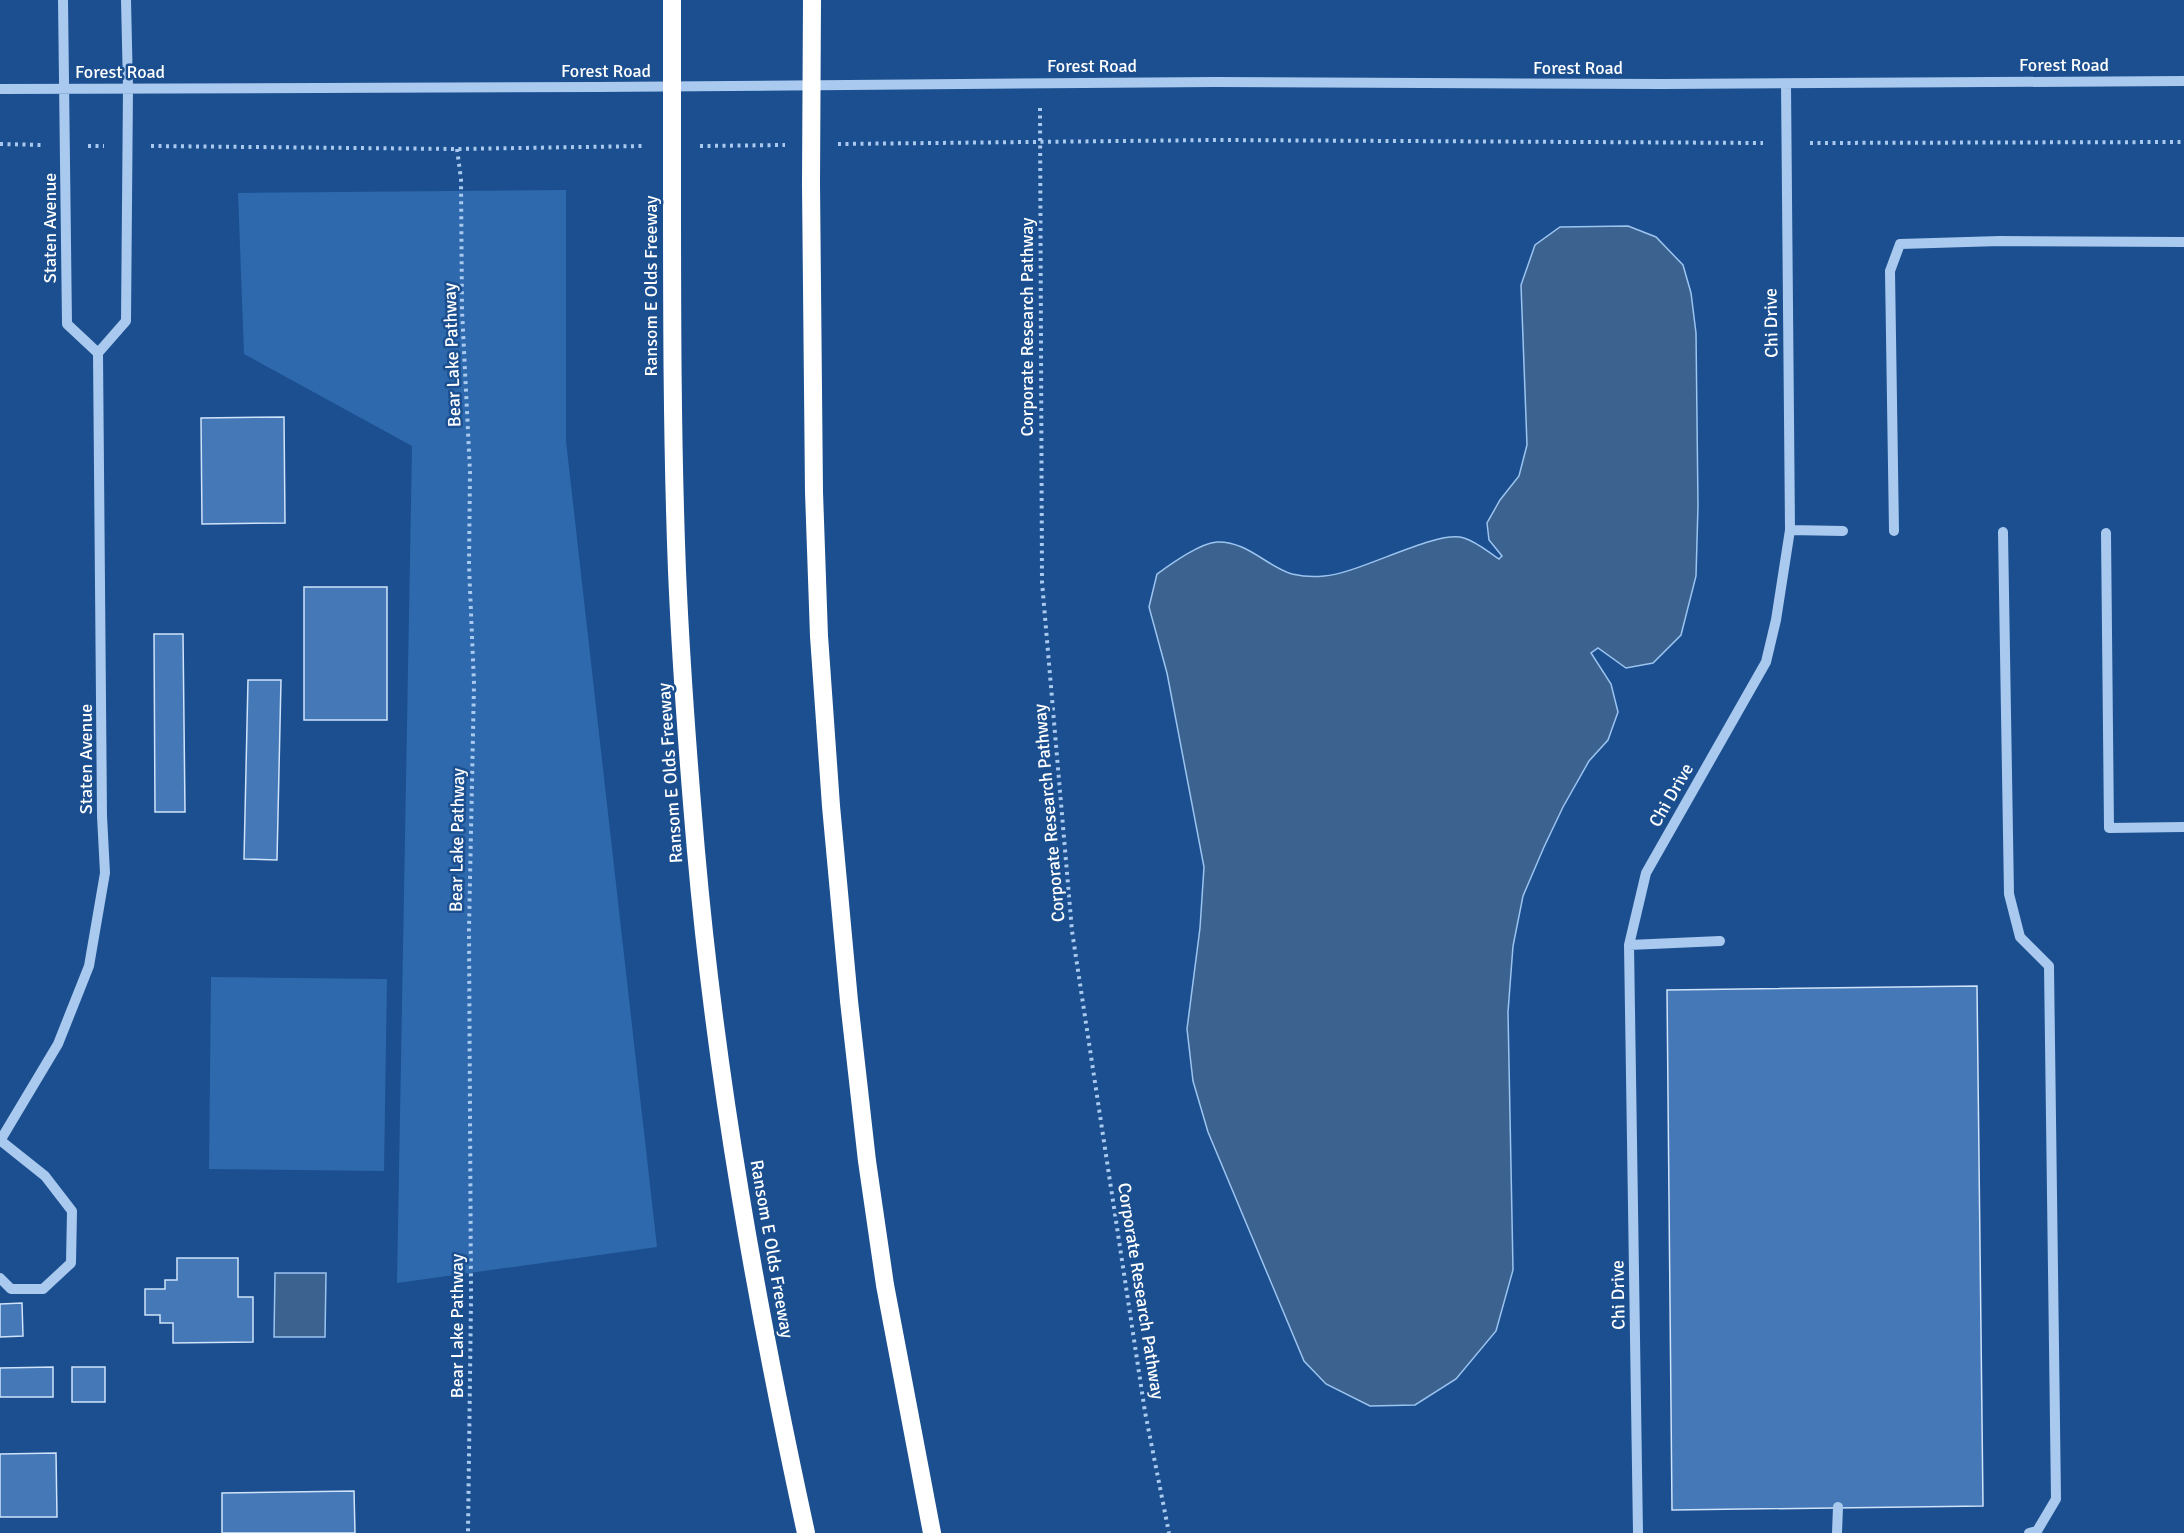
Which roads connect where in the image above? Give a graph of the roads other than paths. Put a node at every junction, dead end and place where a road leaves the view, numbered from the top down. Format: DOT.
graph roads {
  1 [pos="63,0"];
  2 [pos="126,0"];
  3 [pos="672,0"];
  4 [pos="812,0"];
  5 [pos="2184,81"];
  6 [pos="1786,84"];
  7 [pos="128,88"];
  8 [pos="0,89"];
  9 [pos="65,89"];
  10 [pos="2184,242"];
  11 [pos="98,353"];
  12 [pos="1790,530"];
  13 [pos="1843,531"];
  14 [pos="1894,531"];
  15 [pos="2003,532"];
  16 [pos="2106,533"];
  17 [pos="2184,827"];
  18 [pos="1720,941"];
  19 [pos="1629,945"];
  20 [pos="0,1141"];
  21 [pos="0,1278"];
  22 [pos="1838,1507"];
  23 [pos="806,1533"];
  24 [pos="932,1533"];
  25 [pos="1638,1533"];
  26 [pos="1837,1533"];
  27 [pos="2029,1533"];
  1 -- 9 [label="street, Staten Avenue"];
  2 -- 7 [label="street"];
  3 -- 23 [label="highway, Ransom E Olds Freeway, bridge"];
  4 -- 24 [label="highway, bridge"];
  5 -- 6 [label="street, Forest Road"];
  6 -- 7 [label="street, Forest Road"];
  6 -- 12 [label="street, Chi Drive"];
  7 -- 9 [label="street, Forest Road"];
  7 -- 11 [label="street"];
  8 -- 9 [label="street, Forest Road"];
  9 -- 11 [label="street, Staten Avenue"];
  10 -- 14 [label="street"];
  11 -- 20 [label="street, Staten Avenue"];
  12 -- 13 [label="street"];
  12 -- 19 [label="street, Chi Drive"];
  15 -- 27 [label="street"];
  16 -- 17 [label="street"];
  18 -- 19 [label="street"];
  19 -- 25 [label="street, Chi Drive"];
  20 -- 21 [label="street"];
  22 -- 26 [label="street"];
}
